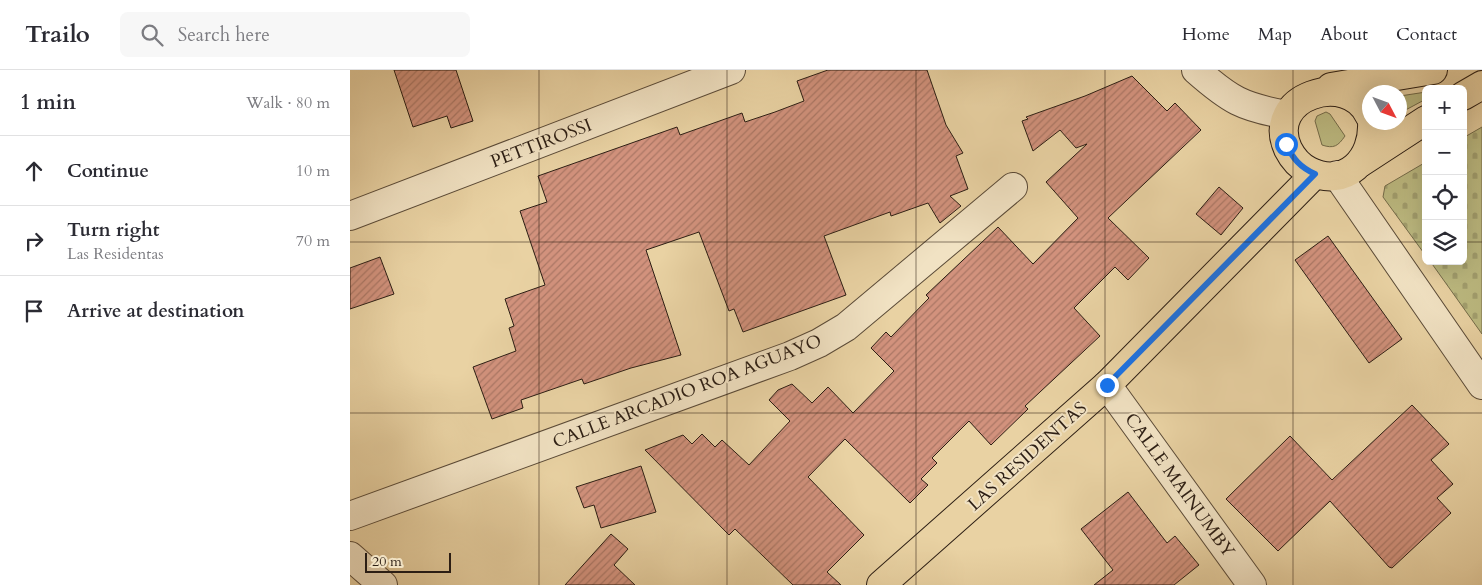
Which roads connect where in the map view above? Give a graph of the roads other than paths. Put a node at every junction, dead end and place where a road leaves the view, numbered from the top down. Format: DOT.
graph roads {
  1 [pos="731,70"];
  2 [pos="1433,70"];
  3 [pos="1200,72"];
  4 [pos="1482,85"];
  5 [pos="1329,87"];
  6 [pos="1467,94"];
  7 [pos="1362,103"];
  8 [pos="1287,115"];
  9 [pos="1422,122"];
  10 [pos="1372,130"];
  11 [pos="1337,171"];
  12 [pos="1013,187"];
  13 [pos="350,216"];
  14 [pos="1107,385"];
  15 [pos="1482,385"];
  16 [pos="350,516"];
  17 [pos="350,556"];
  18 [pos="383,585"];
  19 [pos="881,585"];
  20 [pos="1252,585"];
  1 -- 13 [label="street, PETTIROSSI"];
  2 -- 5 [label="main road"];
  3 -- 8 [label="street"];
  4 -- 6 [label="main road"];
  5 -- 7 [label="main road"];
  5 -- 8 [label="main road"];
  8 -- 11 [label="main road"];
  9 -- 11 [label="main road, LAS RESIDENTAS"];
  10 -- 11 [label="main road"];
  11 -- 14 [label="main road, LAS RESIDENTAS"];
  11 -- 15 [label="street"];
  12 -- 16 [label="street, CALLE ARCADIO ROA AGUAYO"];
  14 -- 19 [label="main road, LAS RESIDENTAS"];
  14 -- 20 [label="street, CALLE MAINUMBY"];
  17 -- 18 [label="street"];
}
